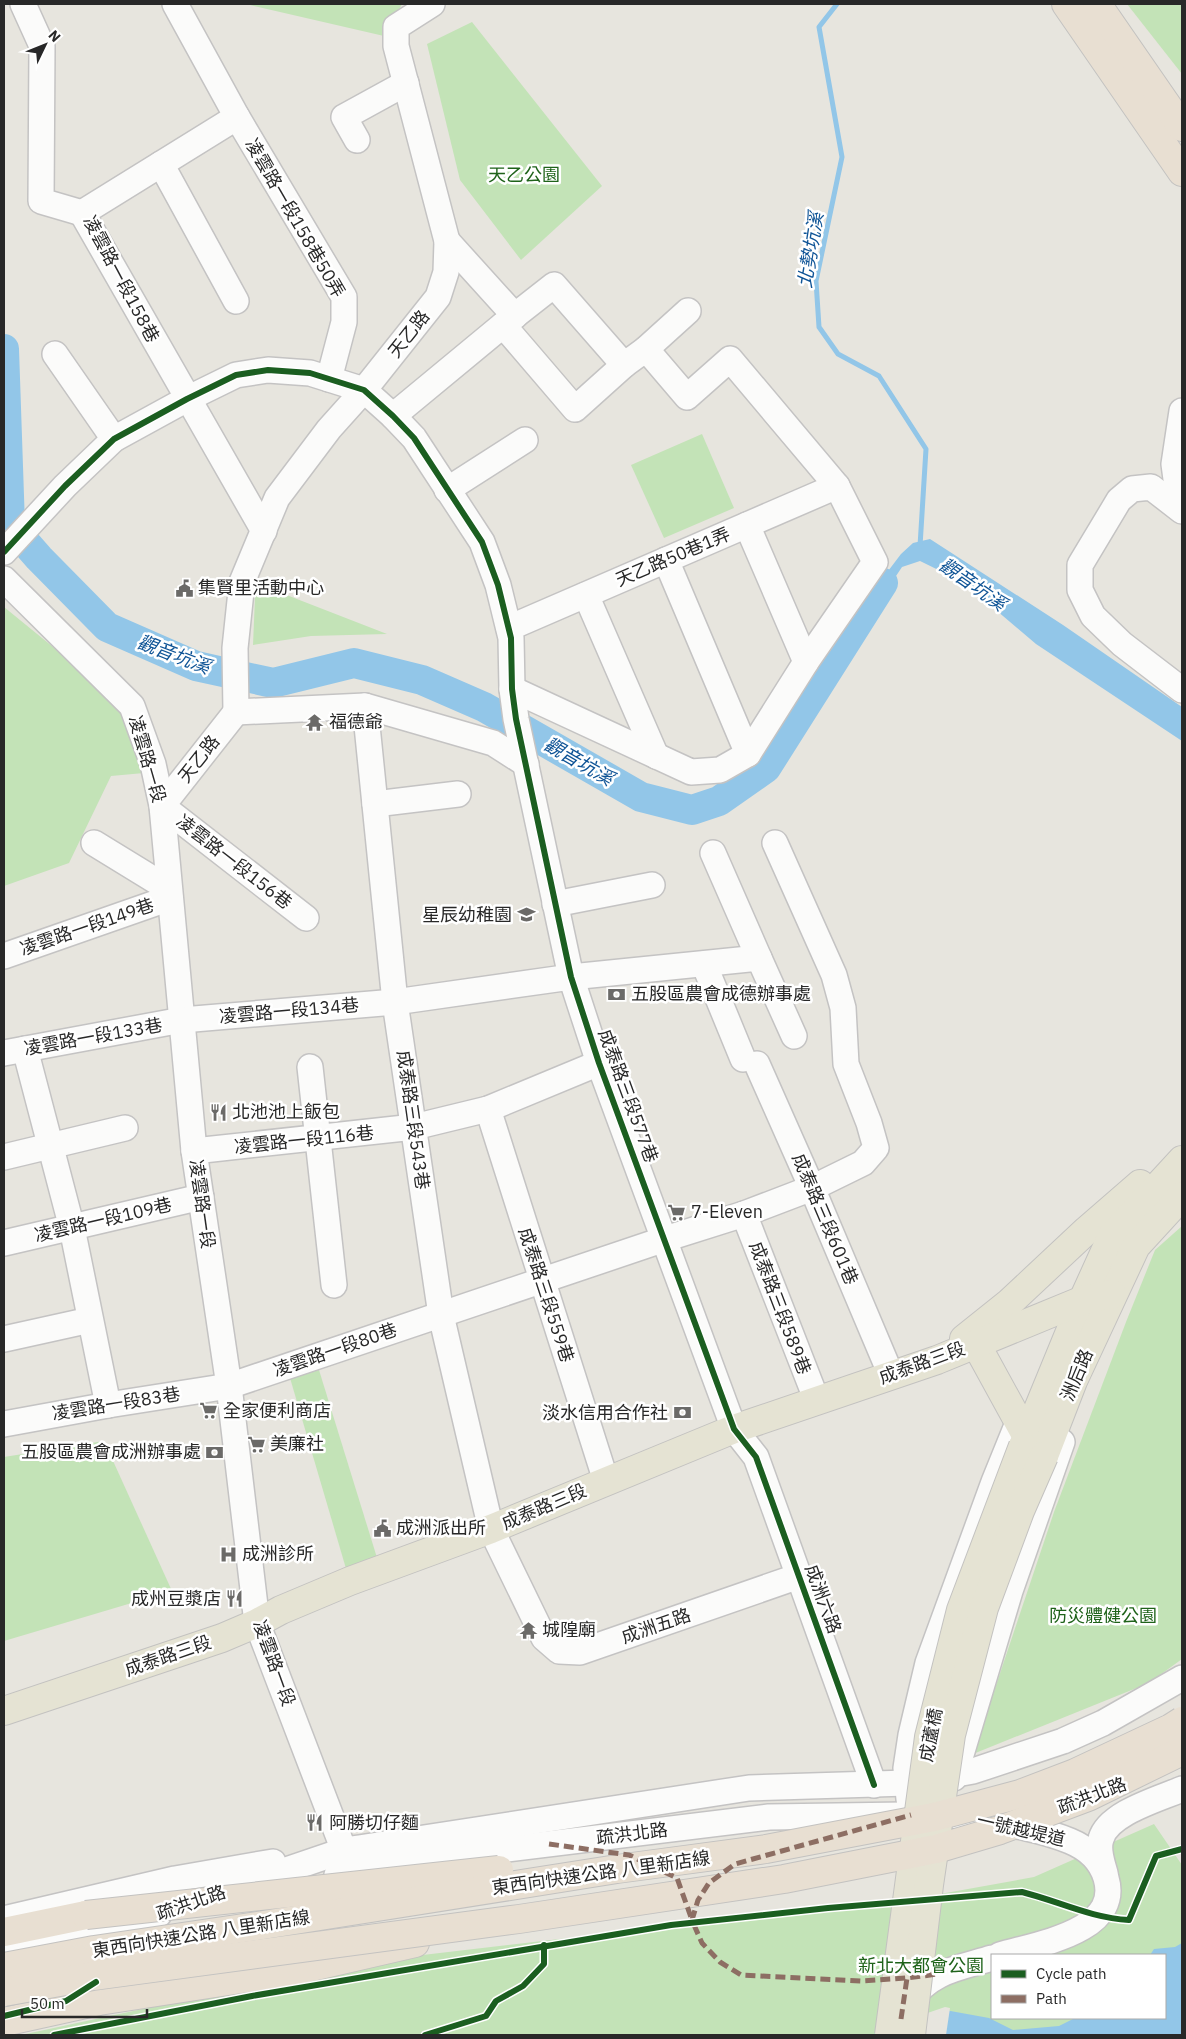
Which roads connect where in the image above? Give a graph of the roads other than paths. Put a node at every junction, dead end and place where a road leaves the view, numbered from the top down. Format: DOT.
graph roads {
  1 [pos="23,4"];
  2 [pos="175,4"];
  3 [pos="432,4"];
  4 [pos="1066,4"];
  5 [pos="1096,4"];
  6 [pos="406,83"];
  7 [pos="237,117"];
  8 [pos="1182,127"];
  9 [pos="356,140"];
  10 [pos="161,164"];
  11 [pos="1182,172"];
  12 [pos="82,213"];
  13 [pos="447,241"];
  14 [pos="236,300"];
  15 [pos="688,311"];
  16 [pos="509,320"];
  17 [pos="646,349"];
  18 [pos="55,354"];
  19 [pos="624,365"];
  20 [pos="329,379"];
  21 [pos="364,390"];
  22 [pos="187,399"];
  23 [pos="1182,411"];
  24 [pos="394,416"];
  25 [pos="114,439"];
  26 [pos="524,440"];
  27 [pos="1182,484"];
  28 [pos="837,486"];
  29 [pos="447,490"];
  30 [pos="1182,511"];
  31 [pos="747,525"];
  32 [pos="264,532"];
  33 [pos="4,552"];
  34 [pos="666,560"];
  35 [pos="4,579"];
  36 [pos="586,595"];
  37 [pos="509,628"];
  38 [pos="806,662"];
  39 [pos="512,689"];
  40 [pos="1182,690"];
  41 [pos="365,706"];
  42 [pos="236,712"];
  43 [pos="748,754"];
  44 [pos="656,756"];
  45 [pos="526,764"];
  46 [pos="458,794"];
  47 [pos="375,804"];
  48 [pos="162,806"];
  49 [pos="94,843"];
  50 [pos="775,843"];
  51 [pos="713,853"];
  52 [pos="652,885"];
  53 [pos="169,893"];
  54 [pos="555,904"];
  55 [pos="306,918"];
  56 [pos="4,956"];
  57 [pos="759,958"];
  58 [pos="704,964"];
  59 [pos="571,977"];
  60 [pos="395,1002"];
  61 [pos="182,1020"];
  62 [pos="794,1036"];
  63 [pos="14,1051"];
  64 [pos="600,1063"];
  65 [pos="310,1066"];
  66 [pos="488,1109"];
  67 [pos="414,1127"];
  68 [pos="125,1128"];
  69 [pos="318,1139"];
  70 [pos="50,1146"];
  71 [pos="1182,1148"];
  72 [pos="194,1151"];
  73 [pos="4,1157"];
  74 [pos="1182,1160"];
  75 [pos="812,1188"];
  76 [pos="1182,1196"];
  77 [pos="201,1197"];
  78 [pos="744,1214"];
  79 [pos="72,1228"];
  80 [pos="665,1239"];
  81 [pos="4,1243"];
  82 [pos="541,1281"];
  83 [pos="334,1285"];
  84 [pos="1112,1294"];
  85 [pos="1083,1300"];
  86 [pos="441,1315"];
  87 [pos="90,1320"];
  88 [pos="4,1339"];
  89 [pos="976,1344"];
  90 [pos="937,1360"];
  91 [pos="891,1375"];
  92 [pos="1063,1378"];
  93 [pos="229,1386"];
  94 [pos="816,1401"];
  95 [pos="108,1405"];
  96 [pos="4,1424"];
  97 [pos="734,1429"];
  98 [pos="1028,1440"];
  99 [pos="606,1482"];
  100 [pos="491,1530"];
  101 [pos="799,1576"];
  102 [pos="257,1623"];
  103 [pos="1182,1678"];
  104 [pos="4,1711"];
  105 [pos="1182,1720"];
  106 [pos="1182,1752"];
  107 [pos="1182,1761"];
  108 [pos="954,1774"];
  109 [pos="907,1783"];
  110 [pos="874,1785"];
  111 [pos="1182,1789"];
  112 [pos="911,1815"];
  113 [pos="952,1815"];
  114 [pos="348,1860"];
  115 [pos="618,1869"];
  116 [pos="1104,1873"];
  117 [pos="4,1919"];
  118 [pos="519,1920"];
  119 [pos="4,1932"];
  120 [pos="4,1948"];
  121 [pos="1003,1954"];
  122 [pos="991,1958"];
  123 [pos="4,1967"];
  124 [pos="96,1982"];
  125 [pos="4,1992"];
  126 [pos="4,2002"];
  127 [pos="4,2016"];
  128 [pos="4,2022"];
  129 [pos="900,2031"];
  1 -- 12 [label="street"];
  2 -- 7 [label="street, 凌雲路一段158巷50弄"];
  3 -- 6 [label="street, 天乙路"];
  4 -- 11 [label="highway"];
  5 -- 8 [label="highway"];
  6 -- 9 [label="street"];
  6 -- 13 [label="street, 天乙路"];
  7 -- 10 [label="street, 凌雲路一段158巷"];
  7 -- 20 [label="street, 凌雲路一段158巷50弄"];
  10 -- 12 [label="street, 凌雲路一段158巷"];
  10 -- 14 [label="street"];
  12 -- 22 [label="street, 凌雲路一段158巷"];
  13 -- 16 [label="street"];
  13 -- 21 [label="street, 天乙路"];
  15 -- 17 [label="street"];
  16 -- 19 [label="street"];
  16 -- 19 [label="street"];
  16 -- 24 [label="street"];
  17 -- 19 [label="street"];
  17 -- 28 [label="street"];
  18 -- 25 [label="street"];
  20 -- 21 [label="street"];
  20 -- 22 [label="street"];
  21 -- 24 [label="street"];
  21 -- 32 [label="street, 天乙路"];
  22 -- 25 [label="street"];
  22 -- 32 [label="street, 凌雲路一段158巷"];
  23 -- 27 [label="street"];
  24 -- 29 [label="street"];
  25 -- 33 [label="street"];
  26 -- 29 [label="street"];
  28 -- 31 [label="street, 天乙路50巷1弄"];
  28 -- 38 [label="street"];
  29 -- 37 [label="street"];
  30 -- 40 [label="street"];
  31 -- 34 [label="street, 天乙路50巷1弄"];
  31 -- 38 [label="street"];
  32 -- 42 [label="street, 天乙路"];
  34 -- 36 [label="street, 天乙路50巷1弄"];
  34 -- 43 [label="street"];
  35 -- 48 [label="street, 凌雲路一段"];
  36 -- 37 [label="street, 天乙路50巷1弄"];
  36 -- 44 [label="street"];
  37 -- 39 [label="street"];
  38 -- 43 [label="street"];
  39 -- 44 [label="street"];
  39 -- 45 [label="street, 成泰路三段577巷"];
  41 -- 42 [label="street"];
  41 -- 45 [label="street"];
  41 -- 47 [label="street, 成泰路三段543巷"];
  42 -- 48 [label="street, 天乙路"];
  43 -- 44 [label="street"];
  45 -- 54 [label="street, 成泰路三段577巷"];
  46 -- 47 [label="street"];
  47 -- 60 [label="street, 成泰路三段543巷"];
  48 -- 53 [label="street, 凌雲路一段"];
  48 -- 55 [label="street, 凌雲路一段156巷"];
  49 -- 53 [label="street"];
  50 -- 75 [label="street, 凌雲路一段80巷"];
  51 -- 57 [label="street"];
  52 -- 54 [label="street"];
  53 -- 56 [label="street, 凌雲路一段149巷"];
  53 -- 61 [label="street, 凌雲路一段"];
  54 -- 59 [label="street, 成泰路三段577巷"];
  57 -- 58 [label="street, 凌雲路一段134巷"];
  57 -- 62 [label="street"];
  58 -- 59 [label="street, 凌雲路一段134巷"];
  58 -- 75 [label="street, 成泰路三段601巷"];
  59 -- 60 [label="street, 凌雲路一段134巷"];
  59 -- 64 [label="street, 成泰路三段577巷"];
  60 -- 61 [label="street, 凌雲路一段134巷"];
  60 -- 67 [label="street, 成泰路三段543巷"];
  61 -- 63 [label="street, 凌雲路一段133巷"];
  61 -- 72 [label="street, 凌雲路一段"];
  63 -- 70 [label="street"];
  64 -- 66 [label="street, 凌雲路一段116巷"];
  64 -- 80 [label="street, 成泰路三段577巷"];
  65 -- 69 [label="street"];
  66 -- 67 [label="street, 凌雲路一段116巷"];
  66 -- 82 [label="street, 成泰路三段559巷"];
  67 -- 69 [label="street, 凌雲路一段116巷"];
  67 -- 86 [label="street, 成泰路三段543巷"];
  68 -- 70 [label="street"];
  69 -- 72 [label="street, 凌雲路一段116巷"];
  69 -- 83 [label="street"];
  70 -- 73 [label="street"];
  70 -- 79 [label="street"];
  71 -- 90 [label="main road"];
  72 -- 77 [label="street, 凌雲路一段"];
  74 -- 85 [label="main road"];
  75 -- 78 [label="street, 凌雲路一段80巷"];
  75 -- 91 [label="street, 成泰路三段601巷"];
  76 -- 84 [label="main road"];
  77 -- 79 [label="street, 凌雲路一段109巷"];
  77 -- 93 [label="street, 凌雲路一段"];
  78 -- 80 [label="street, 凌雲路一段80巷"];
  78 -- 94 [label="street, 成泰路三段589巷"];
  79 -- 81 [label="street, 凌雲路一段109巷"];
  79 -- 87 [label="street"];
  80 -- 82 [label="street, 凌雲路一段80巷"];
  80 -- 97 [label="street, 成泰路三段577巷"];
  82 -- 86 [label="street, 凌雲路一段80巷"];
  82 -- 99 [label="street, 成泰路三段559巷"];
  84 -- 85 [label="main road, 成泰路三段"];
  84 -- 92 [label="main road, 洲后路"];
  85 -- 89 [label="main road, 成泰路三段"];
  85 -- 92 [label="main road, 洲后路"];
  86 -- 93 [label="street, 凌雲路一段80巷"];
  86 -- 100 [label="street, 成泰路三段543巷"];
  87 -- 88 [label="street"];
  87 -- 95 [label="street"];
  89 -- 90 [label="main road, 成泰路三段"];
  89 -- 98 [label="main road"];
  90 -- 91 [label="main road, 成泰路三段"];
  91 -- 94 [label="main road, 成泰路三段"];
  92 -- 98 [label="main road, 洲后路"];
  92 -- 98 [label="street"];
  92 -- 108 [label="street"];
  93 -- 95 [label="street, 凌雲路一段83巷"];
  93 -- 102 [label="street, 凌雲路一段"];
  94 -- 97 [label="main road, 成泰路三段"];
  95 -- 96 [label="street, 凌雲路一段83巷"];
  97 -- 99 [label="main road, 成泰路三段"];
  97 -- 101 [label="street, 成洲六路"];
  98 -- 109 [label="street"];
  98 -- 129 [label="main road, 成蘆橋, bridge"];
  99 -- 100 [label="main road, 成泰路三段"];
  100 -- 101 [label="street, 成洲五路"];
  100 -- 102 [label="main road, 成泰路三段"];
  101 -- 110 [label="street, 成洲六路"];
  102 -- 104 [label="main road, 成泰路三段"];
  102 -- 114 [label="street, 凌雲路一段"];
  103 -- 108 [label="street, 疏洪北路"];
  105 -- 115 [label="highway, 東西向快速公路 八里新店線, bridge"];
  106 -- 118 [label="highway, 東西向快速公路 八里新店線, bridge"];
  107 -- 113 [label="street, 疏洪北路"];
  108 -- 109 [label="street, 疏洪北路"];
  108 -- 113 [label="street"];
  109 -- 110 [label="street, 疏洪北路"];
  109 -- 112 [label="street"];
  110 -- 114 [label="street, 疏洪北路"];
  111 -- 116 [label="street"];
  112 -- 113 [label="street, 疏洪北路"];
  112 -- 114 [label="street, 疏洪北路"];
  113 -- 116 [label="street, 一號越堤道"];
  114 -- 117 [label="street, 疏洪北路"];
  114 -- 120 [label="street, 疏洪北路"];
  114 -- 124 [label="street, 疏洪北路"];
  115 -- 119 [label="highway, bridge"];
  115 -- 123 [label="highway, 東西向快速公路 八里新店線, bridge"];
  116 -- 121 [label="street, 一號越堤道"];
  118 -- 125 [label="highway, 東西向快速公路 八里新店線, bridge"];
  118 -- 128 [label="highway, bridge"];
  122 -- 129 [label="street"];
  124 -- 126 [label="street, 疏洪北路"];
  124 -- 127 [label="street, 疏洪北路"];
}
